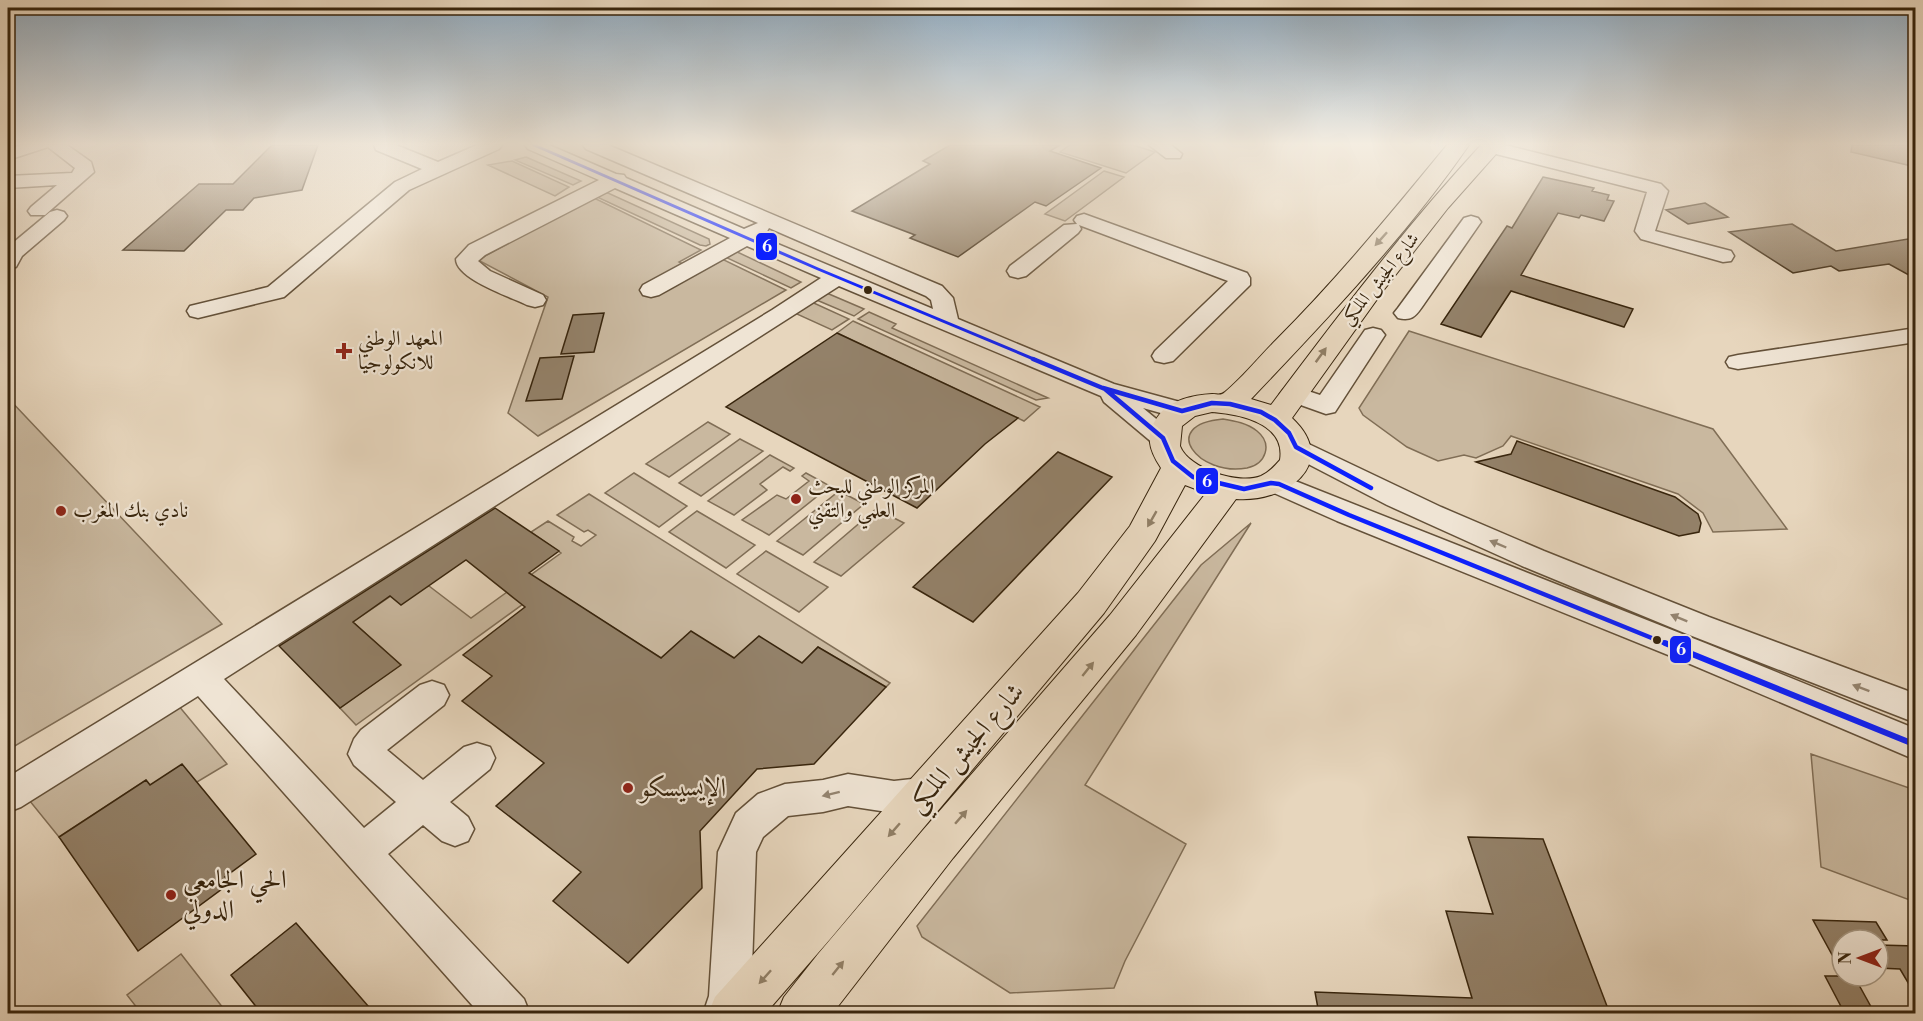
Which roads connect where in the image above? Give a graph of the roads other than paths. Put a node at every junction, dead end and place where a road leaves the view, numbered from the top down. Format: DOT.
graph roads {
  1 [pos="64,193"];
  2 [pos="70,193"];
  3 [pos="394,193"];
  4 [pos="590,193"];
  5 [pos="647,193"];
  6 [pos="704,193"];
  7 [pos="1418,193"];
  8 [pos="1449,193"];
  9 [pos="1657,193"];
  10 [pos="46,212"];
  11 [pos="770,221"];
  12 [pos="1471,222"];
  13 [pos="8,235"];
  14 [pos="746,237"];
  15 [pos="1723,256"];
  16 [pos="8,262"];
  17 [pos="1018,271"];
  18 [pos="837,277"];
  19 [pos="651,290"];
  20 [pos="535,300"];
  21 [pos="198,311"];
  22 [pos="1407,313"];
  23 [pos="947,323"];
  24 [pos="1916,335"];
  25 [pos="1373,336"];
  26 [pos="1164,356"];
  27 [pos="1738,362"];
  28 [pos="1105,389"];
  29 [pos="1293,394"];
  30 [pos="1230,404"];
  31 [pos="1182,411"];
  32 [pos="1275,420"];
  33 [pos="1296,447"];
  34 [pos="1171,452"];
  35 [pos="1275,482"];
  36 [pos="1227,488"];
  37 [pos="201,678"];
  38 [pos="432,695"];
  39 [pos="1916,709"];
  40 [pos="1916,745"];
  41 [pos="477,758"];
  42 [pos="929,789"];
  43 [pos="8,796"];
  44 [pos="423,801"];
  45 [pos="455,829"];
  46 [pos="363,852"];
  47 [pos="509,1014"];
  48 [pos="724,1014"];
  49 [pos="732,1014"];
  50 [pos="801,1014"];
  1 -- 10 [label="street"];
  2 -- 10 [label="street"];
  3 -- 21 [label="street"];
  4 -- 20 [label="street"];
  5 -- 14 [label="street"];
  6 -- 11 [label="street"];
  7 -- 30 [label="main road, شارع الجيش الملكي, one-way"];
  29 -- 8 [label="main road, شارع الجيش الملكي, one-way"];
  9 -- 15 [label="street"];
  10 -- 13 [label="street"];
  10 -- 16 [label="street"];
  11 -- 14 [label="street"];
  11 -- 23 [label="street"];
  12 -- 22 [label="street"];
  14 -- 18 [label="street"];
  14 -- 19 [label="street"];
  17 -- 26 [label="street"];
  18 -- 23 [label="street"];
  18 -- 37 [label="street"];
  23 -- 28 [label="street"];
  24 -- 27 [label="street"];
  25 -- 29 [label="street"];
  28 -- 31 [label="street"];
  28 -- 34 [label="street"];
  29 -- 32 [label="main road, شارع الجيش الملكي"];
  30 -- 31 [label="main road"];
  30 -- 32 [label="main road"];
  31 -- 34 [label="main road"];
  32 -- 33 [label="main road"];
  33 -- 35 [label="main road"];
  39 -- 33 [label="street, one-way"];
  34 -- 36 [label="main road"];
  34 -- 42 [label="main road, شارع الجيش الملكي, one-way"];
  35 -- 36 [label="main road"];
  35 -- 40 [label="street"];
  50 -- 36 [label="main road, شارع الجيش الملكي, one-way"];
  37 -- 43 [label="street"];
  37 -- 46 [label="street"];
  38 -- 44 [label="street"];
  41 -- 44 [label="street"];
  42 -- 48 [label="street, one-way"];
  42 -- 49 [label="main road, شارع الجيش الملكي, one-way"];
  44 -- 45 [label="street"];
  44 -- 46 [label="street"];
  46 -- 47 [label="street"];
}
